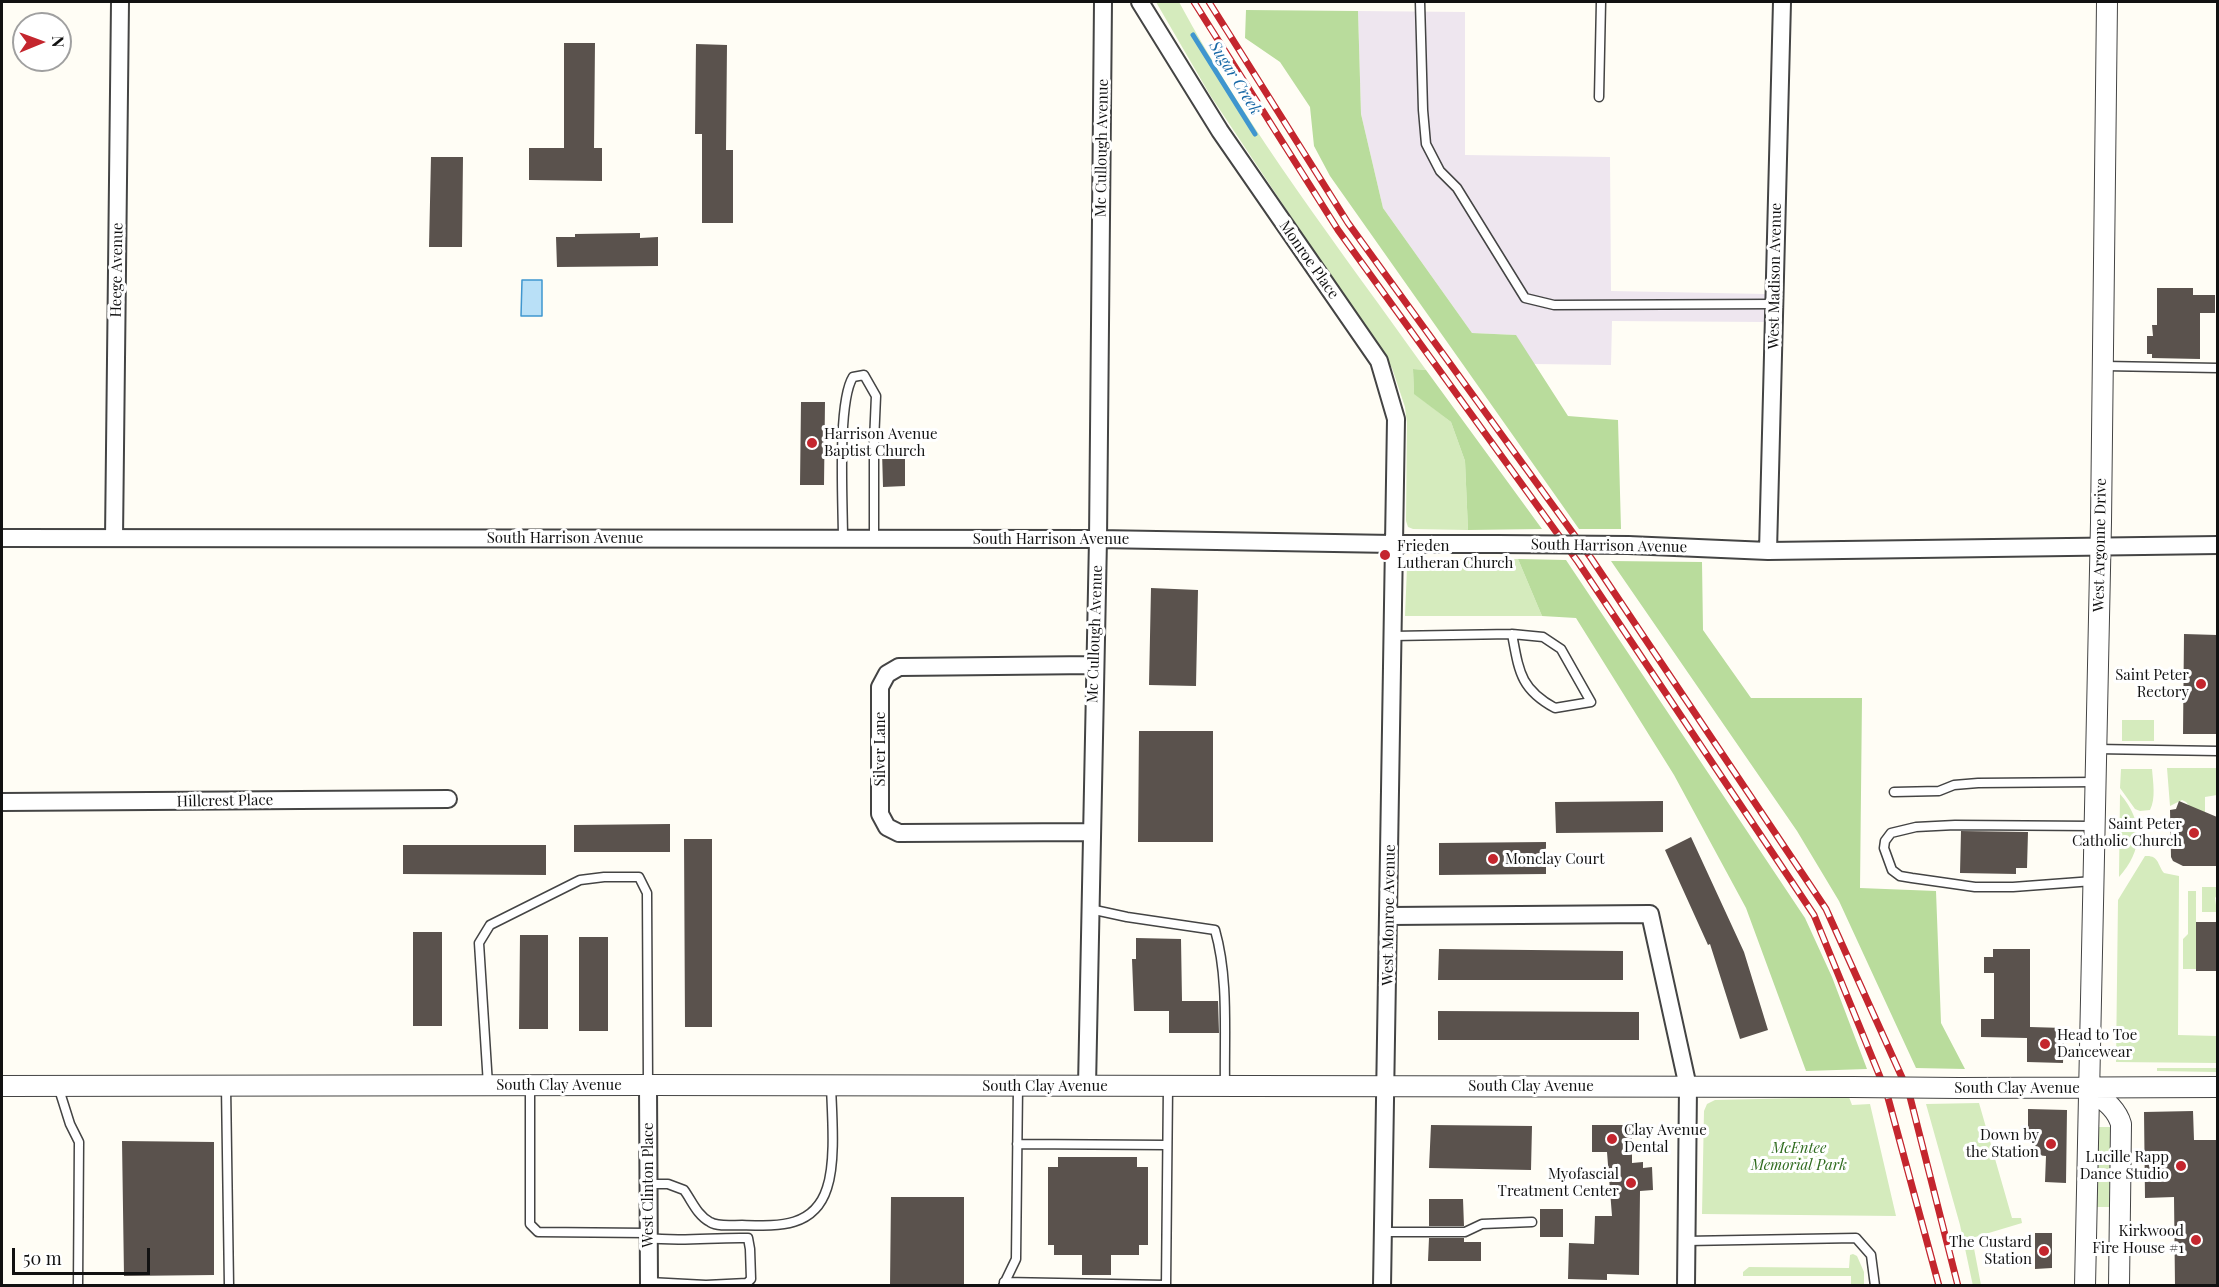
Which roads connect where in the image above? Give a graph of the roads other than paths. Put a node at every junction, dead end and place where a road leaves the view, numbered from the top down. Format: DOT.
graph roads {
  1 [pos="120,2"];
  2 [pos="1103,2"];
  3 [pos="1140,2"];
  4 [pos="1420,2"];
  5 [pos="1601,2"];
  6 [pos="1782,2"];
  7 [pos="2107,2"];
  8 [pos="1599,97"];
  9 [pos="1774,304"];
  10 [pos="2103,366"];
  11 [pos="2217,368"];
  12 [pos="2,538"];
  13 [pos="114,538"];
  14 [pos="843,538"];
  15 [pos="874,538"];
  16 [pos="1098,539"];
  17 [pos="1393,544"];
  18 [pos="2100,545"];
  19 [pos="2217,545"];
  20 [pos="1768,551"];
  21 [pos="1512,634"];
  22 [pos="1392,636"];
  23 [pos="1094,665"];
  24 [pos="2096,749"];
  25 [pos="2217,750"];
  26 [pos="2095,782"];
  27 [pos="1894,792"];
  28 [pos="448,799"];
  29 [pos="2,802"];
  30 [pos="2094,826"];
  31 [pos="1091,832"];
  32 [pos="2093,881"];
  33 [pos="1090,909"];
  34 [pos="1390,916"];
  35 [pos="488,1085"];
  36 [pos="530,1085"];
  37 [pos="648,1085"];
  38 [pos="831,1085"];
  39 [pos="1385,1085"];
  40 [pos="2,1086"];
  41 [pos="58,1086"];
  42 [pos="226,1086"];
  43 [pos="1018,1086"];
  44 [pos="1087,1086"];
  45 [pos="1167,1086"];
  46 [pos="1225,1086"];
  47 [pos="1688,1087"];
  48 [pos="2217,1087"];
  49 [pos="2089,1088"];
  50 [pos="1017,1144"];
  51 [pos="1167,1145"];
  52 [pos="648,1184"];
  53 [pos="1532,1222"];
  54 [pos="1383,1232"];
  55 [pos="648,1235"];
  56 [pos="1686,1241"];
  57 [pos="649,1284"];
  58 [pos="747,1284"];
  59 [pos="1003,1284"];
  60 [pos="1166,1285"];
  61 [pos="78,1286"];
  62 [pos="229,1286"];
  63 [pos="1382,1286"];
  64 [pos="1686,1286"];
  65 [pos="1875,1286"];
  66 [pos="2085,1286"];
  67 [pos="2119,1286"];
  1 -- 13 [label="street, Heege Avenue"];
  2 -- 16 [label="street, Mc Cullough Avenue"];
  3 -- 17 [label="street, Monroe Place"];
  4 -- 9 [label="lane"];
  5 -- 8 [label="lane"];
  6 -- 9 [label="street, West Madison Avenue"];
  7 -- 10 [label="street, West Argonne Drive"];
  9 -- 20 [label="street, West Madison Avenue"];
  10 -- 11 [label="lane"];
  10 -- 18 [label="street, West Argonne Drive"];
  12 -- 13 [label="street, South Harrison Avenue"];
  13 -- 14 [label="street, South Harrison Avenue"];
  14 -- 15 [label="street, South Harrison Avenue"];
  14 -- 15 [label="lane"];
  15 -- 16 [label="street, South Harrison Avenue"];
  16 -- 17 [label="street, South Harrison Avenue"];
  16 -- 23 [label="street, Mc Cullough Avenue"];
  17 -- 20 [label="street, South Harrison Avenue, bridge"];
  17 -- 22 [label="street, West Monroe Avenue"];
  18 -- 19 [label="street, South Harrison Avenue"];
  18 -- 20 [label="street, South Harrison Avenue"];
  18 -- 24 [label="street, West Argonne Drive"];
  21 -- 21 [label="lane"];
  21 -- 22 [label="lane"];
  22 -- 34 [label="street, West Monroe Avenue"];
  23 -- 31 [label="street, Mc Cullough Avenue"];
  23 -- 31 [label="street, Silver Lane"];
  24 -- 25 [label="lane"];
  24 -- 26 [label="street, West Argonne Drive"];
  26 -- 27 [label="lane"];
  26 -- 30 [label="street, West Argonne Drive"];
  28 -- 29 [label="street, Hillcrest Place"];
  30 -- 32 [label="street, West Argonne Drive"];
  30 -- 32 [label="lane"];
  31 -- 33 [label="street, Mc Cullough Avenue"];
  32 -- 49 [label="street, West Argonne Drive"];
  33 -- 44 [label="street, Mc Cullough Avenue"];
  33 -- 46 [label="lane"];
  34 -- 39 [label="street, West Monroe Avenue"];
  34 -- 47 [label="street"];
  35 -- 36 [label="street, South Clay Avenue"];
  35 -- 37 [label="lane"];
  35 -- 42 [label="street, South Clay Avenue"];
  36 -- 37 [label="street, South Clay Avenue"];
  36 -- 55 [label="lane"];
  37 -- 38 [label="street, South Clay Avenue"];
  37 -- 52 [label="street, West Clinton Place"];
  38 -- 43 [label="street, South Clay Avenue"];
  38 -- 52 [label="lane"];
  39 -- 46 [label="street, South Clay Avenue"];
  39 -- 47 [label="street, South Clay Avenue"];
  39 -- 54 [label="street, West Monroe Avenue"];
  40 -- 41 [label="street, South Clay Avenue"];
  41 -- 42 [label="street, South Clay Avenue"];
  41 -- 61 [label="lane"];
  42 -- 62 [label="lane"];
  43 -- 44 [label="street, South Clay Avenue"];
  43 -- 50 [label="lane"];
  44 -- 45 [label="street, South Clay Avenue"];
  45 -- 46 [label="street, South Clay Avenue"];
  45 -- 51 [label="lane"];
  47 -- 49 [label="street, South Clay Avenue, bridge"];
  47 -- 56 [label="street"];
  48 -- 49 [label="street, South Clay Avenue"];
  49 -- 66 [label="street, West Argonne Drive"];
  49 -- 67 [label="street"];
  50 -- 51 [label="lane"];
  50 -- 59 [label="lane"];
  51 -- 60 [label="lane"];
  52 -- 55 [label="street, West Clinton Place"];
  53 -- 54 [label="lane"];
  54 -- 63 [label="street, West Monroe Avenue"];
  55 -- 57 [label="street, West Clinton Place"];
  55 -- 58 [label="lane"];
  56 -- 64 [label="street"];
  56 -- 65 [label="lane"];
  57 -- 58 [label="lane"];
  59 -- 60 [label="lane"];
}
